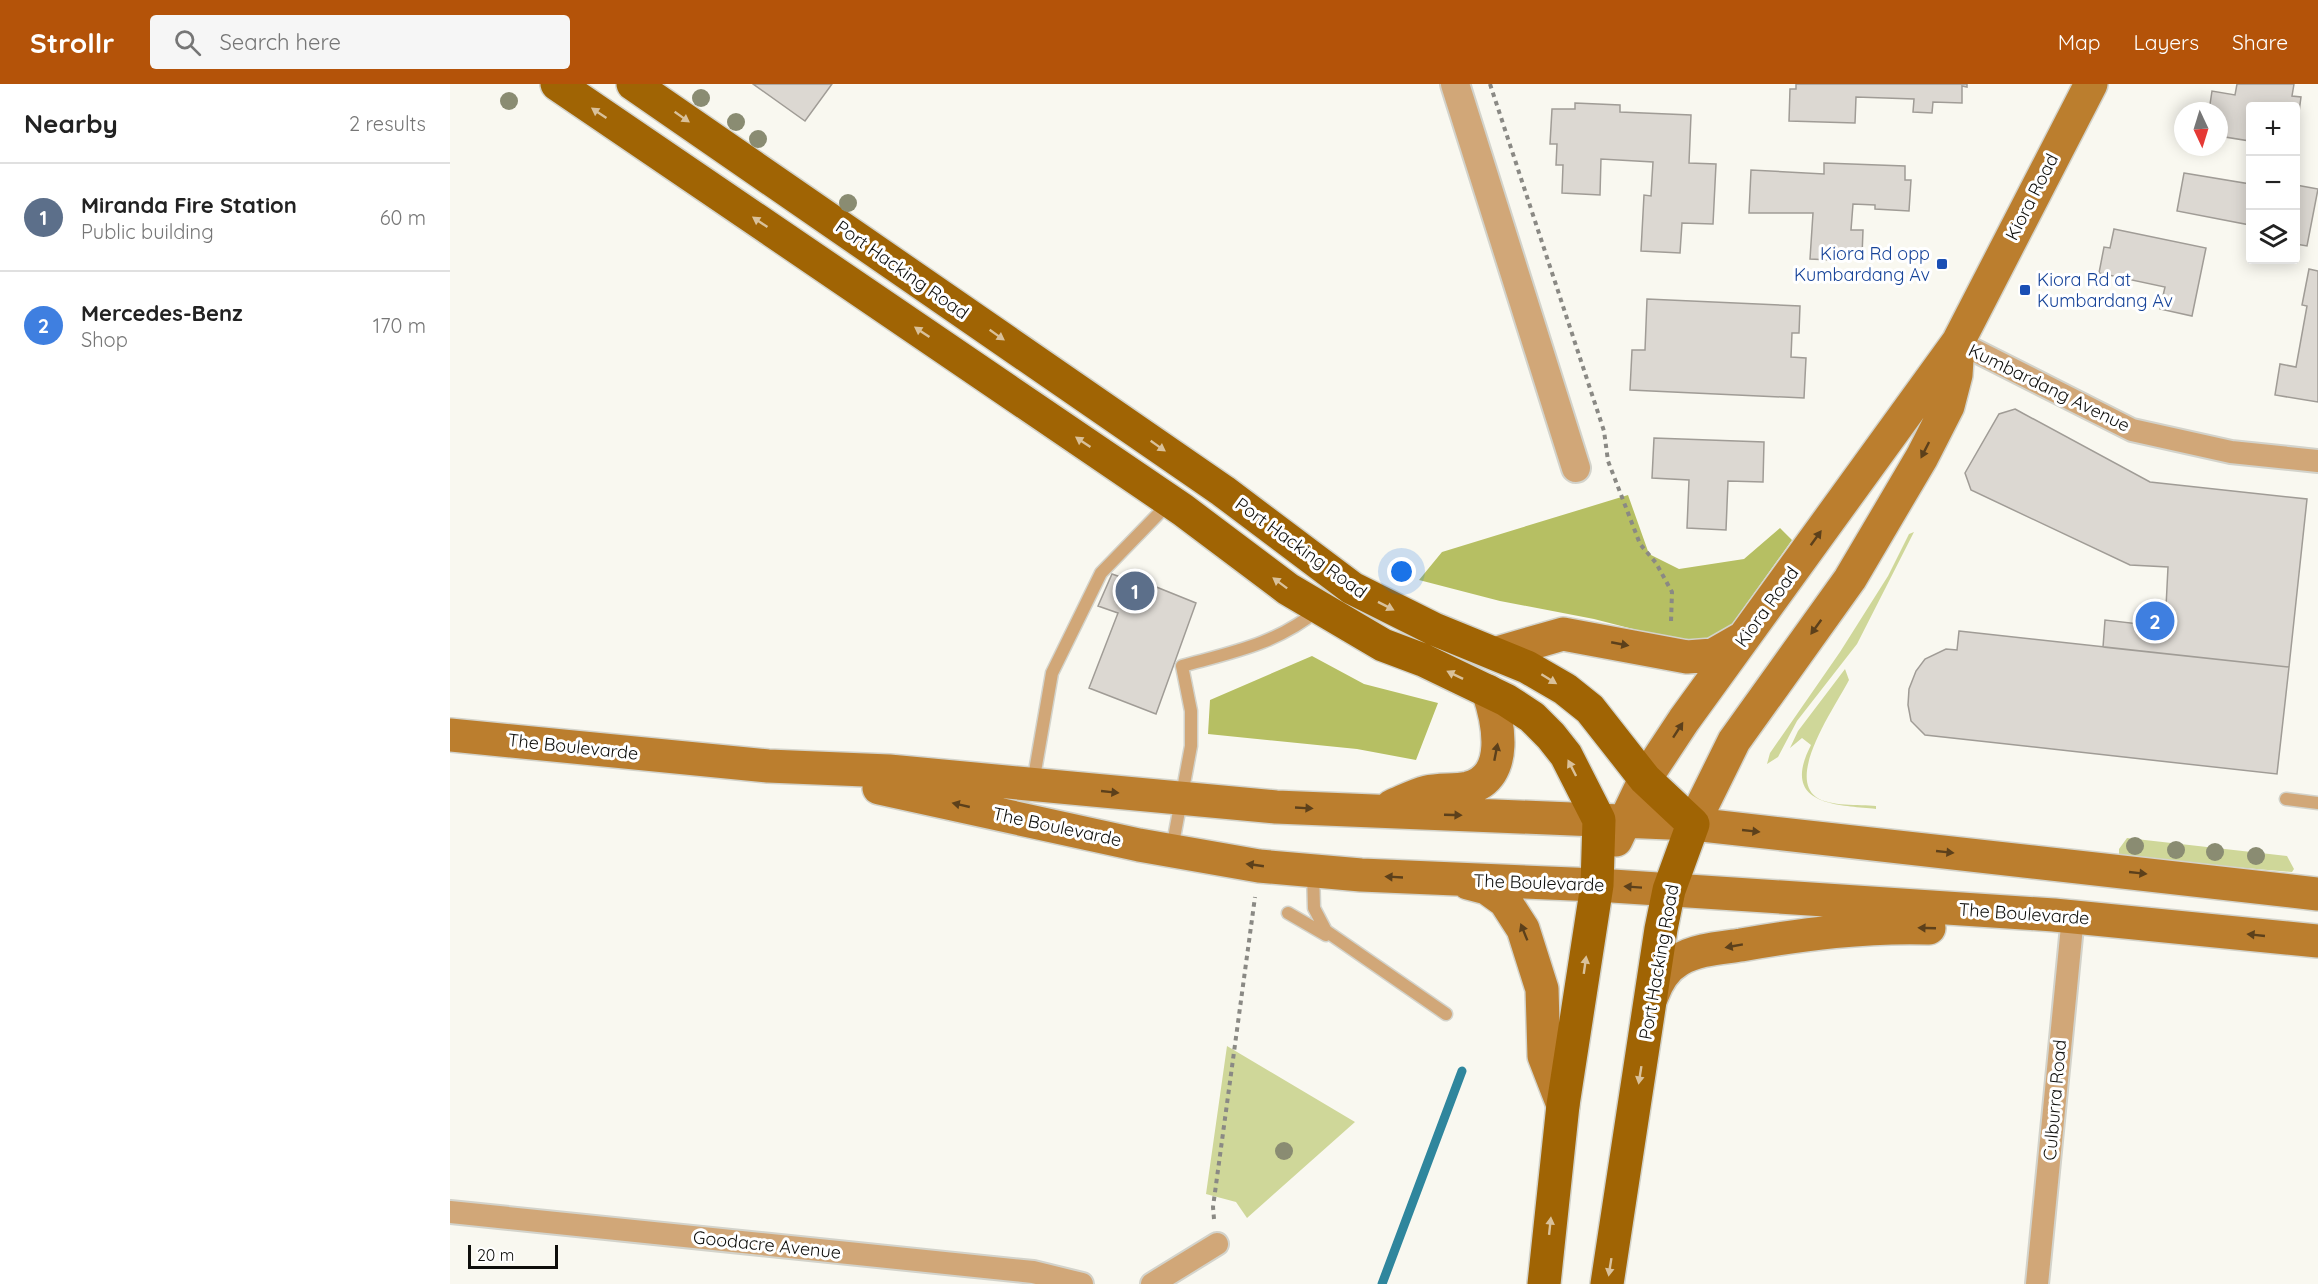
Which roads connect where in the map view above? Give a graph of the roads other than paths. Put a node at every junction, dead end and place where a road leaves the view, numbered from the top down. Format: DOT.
graph roads {
  1 [pos="557,84"];
  2 [pos="633,84"];
  3 [pos="1455,84"];
  4 [pos="2091,84"];
  5 [pos="1958,342"];
  6 [pos="2318,461"];
  7 [pos="1576,468"];
  8 [pos="1170,501"];
  9 [pos="1320,608"];
  10 [pos="1745,637"];
  11 [pos="1497,653"];
  12 [pos="1488,691"];
  13 [pos="450,735"];
  14 [pos="768,766"];
  15 [pos="1645,779"];
  16 [pos="1032,784"];
  17 [pos="1179,799"];
  18 [pos="2286,799"];
  19 [pos="2318,803"];
  20 [pos="1374,813"];
  21 [pos="1611,821"];
  22 [pos="1693,824"];
  23 [pos="1172,852"];
  24 [pos="1313,872"];
  25 [pos="1452,880"];
  26 [pos="1598,885"];
  27 [pos="1669,890"];
  28 [pos="2318,894"];
  29 [pos="1288,913"];
  30 [pos="2073,916"];
  31 [pos="2318,941"];
  32 [pos="1342,944"];
  33 [pos="1652,996"];
  34 [pos="1446,1014"];
  35 [pos="1563,1105"];
  36 [pos="450,1212"];
  37 [pos="1217,1244"];
  38 [pos="1082,1284"];
  39 [pos="1152,1284"];
  40 [pos="1544,1284"];
  41 [pos="1607,1284"];
  42 [pos="2037,1284"];
  8 -- 1 [label="main road, Port Hacking Road, one-way"];
  2 -- 11 [label="main road, Port Hacking Road, one-way"];
  3 -- 7 [label="street"];
  4 -- 5 [label="main road, Kiora Road"];
  5 -- 6 [label="street, Kumbardang Avenue"];
  10 -- 5 [label="main road, Kiora Road, one-way"];
  5 -- 22 [label="main road, Kiora Road, one-way"];
  9 -- 8 [label="main road, Port Hacking Road, one-way"];
  8 -- 16 [label="lane"];
  12 -- 9 [label="main road, Port Hacking Road, one-way"];
  9 -- 17 [label="lane"];
  11 -- 10 [label="main road, one-way"];
  15 -- 10 [label="main road, Kiora Road, one-way"];
  11 -- 15 [label="main road, Port Hacking Road, one-way"];
  20 -- 12 [label="main road, one-way"];
  21 -- 12 [label="main road, Port Hacking Road, one-way"];
  13 -- 14 [label="main road, The Boulevarde"];
  14 -- 16 [label="main road, The Boulevarde"];
  23 -- 14 [label="main road, The Boulevarde, one-way"];
  15 -- 21 [label="main road, Kiora Road"];
  15 -- 22 [label="main road, Port Hacking Road"];
  16 -- 17 [label="main road, The Boulevarde, one-way"];
  17 -- 20 [label="main road, The Boulevarde, one-way"];
  17 -- 23 [label="lane"];
  18 -- 19 [label="lane"];
  20 -- 21 [label="main road, The Boulevarde, one-way"];
  21 -- 22 [label="main road, The Boulevarde"];
  21 -- 26 [label="main road, Port Hacking Road"];
  22 -- 27 [label="main road, Port Hacking Road"];
  22 -- 28 [label="main road, The Boulevarde, one-way"];
  24 -- 23 [label="main road, The Boulevarde, one-way"];
  25 -- 24 [label="main road, The Boulevarde, one-way"];
  24 -- 32 [label="lane"];
  25 -- 26 [label="main road, The Boulevarde"];
  35 -- 25 [label="main road, one-way"];
  27 -- 26 [label="main road, The Boulevarde, one-way"];
  35 -- 26 [label="main road, Port Hacking Road, one-way"];
  27 -- 30 [label="main road, The Boulevarde"];
  27 -- 33 [label="main road, Port Hacking Road"];
  29 -- 32 [label="lane"];
  31 -- 30 [label="main road, The Boulevarde, one-way"];
  30 -- 33 [label="main road, one-way"];
  30 -- 42 [label="street, Culburra Road"];
  32 -- 34 [label="lane"];
  33 -- 41 [label="main road, Port Hacking Road, one-way"];
  40 -- 35 [label="main road, Port Hacking Road, one-way"];
  36 -- 38 [label="street, Goodacre Avenue"];
  37 -- 39 [label="street"];
}
